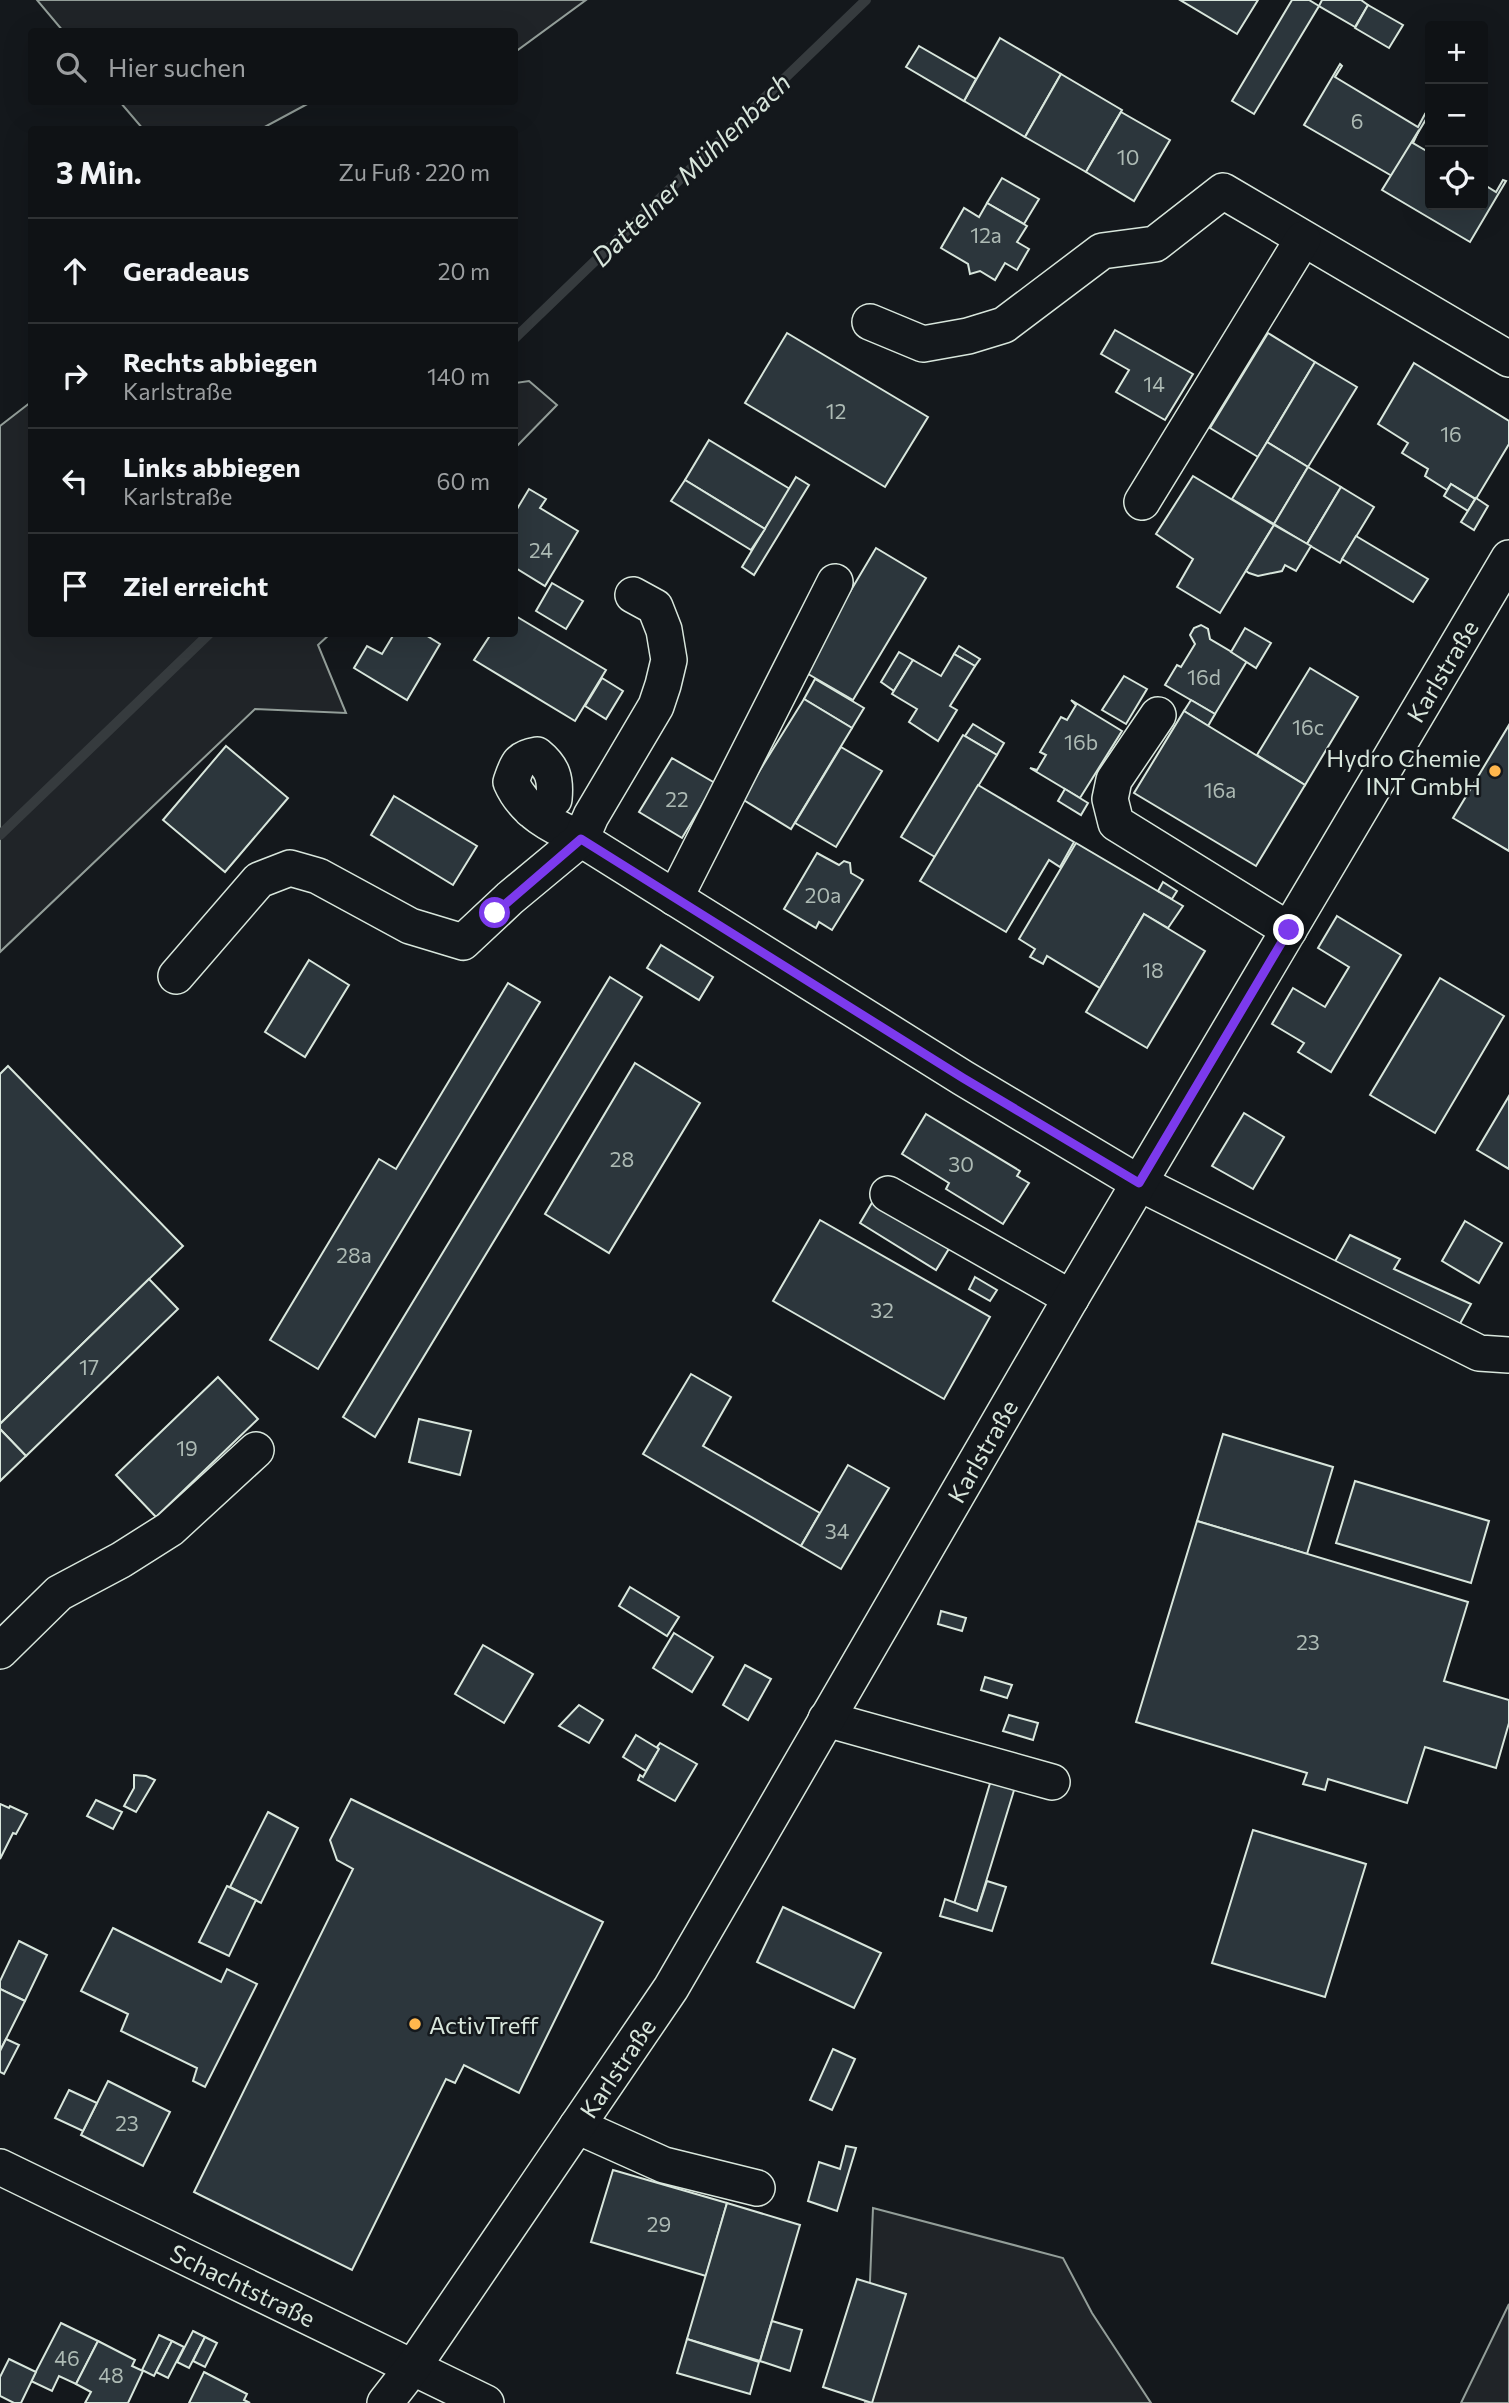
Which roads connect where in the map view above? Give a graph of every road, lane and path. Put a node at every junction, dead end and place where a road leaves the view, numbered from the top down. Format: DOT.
graph roads {
  1 [pos="1303,239"];
  2 [pos="870,322"];
  3 [pos="1509,359"];
  4 [pos="1142,502"];
  5 [pos="1509,558"];
  6 [pos="835,582"];
  7 [pos="633,595"];
  8 [pos="1158,715"];
  9 [pos="531,810"];
  10 [pos="581,839"];
  11 [pos="675,898"];
  12 [pos="1289,930"];
  13 [pos="176,976"];
  14 [pos="1139,1183"];
  15 [pos="888,1194"];
  16 [pos="1071,1298"];
  17 [pos="1509,1355"];
  18 [pos="256,1450"];
  19 [pos="0,1651"];
  20 [pos="826,1719"];
  21 [pos="1052,1782"];
  22 [pos="577,2126"];
  23 [pos="0,2168"];
  24 [pos="757,2188"];
  25 [pos="413,2367"];
  26 [pos="385,2403"];
  27 [pos="486,2403"];
  1 -- 2 [label="street"];
  1 -- 3 [label="street"];
  1 -- 4 [label="street"];
  5 -- 12 [label="street, Karlstraße"];
  6 -- 11 [label="street"];
  7 -- 10 [label="street"];
  8 -- 12 [label="street"];
  9 -- 10 [label="street"];
  10 -- 11 [label="street"];
  10 -- 13 [label="street"];
  11 -- 14 [label="street"];
  12 -- 14 [label="street, Karlstraße"];
  14 -- 16 [label="street, Karlstraße"];
  14 -- 17 [label="street"];
  15 -- 16 [label="street"];
  16 -- 20 [label="street, Karlstraße"];
  18 -- 19 [label="street"];
  20 -- 21 [label="street"];
  20 -- 22 [label="street, Karlstraße"];
  22 -- 24 [label="street"];
  22 -- 25 [label="street, Karlstraße"];
  23 -- 25 [label="street, Schachtstraße"];
  25 -- 26 [label="street, Karlstraße"];
  25 -- 27 [label="street, Schachtstraße"];
}
